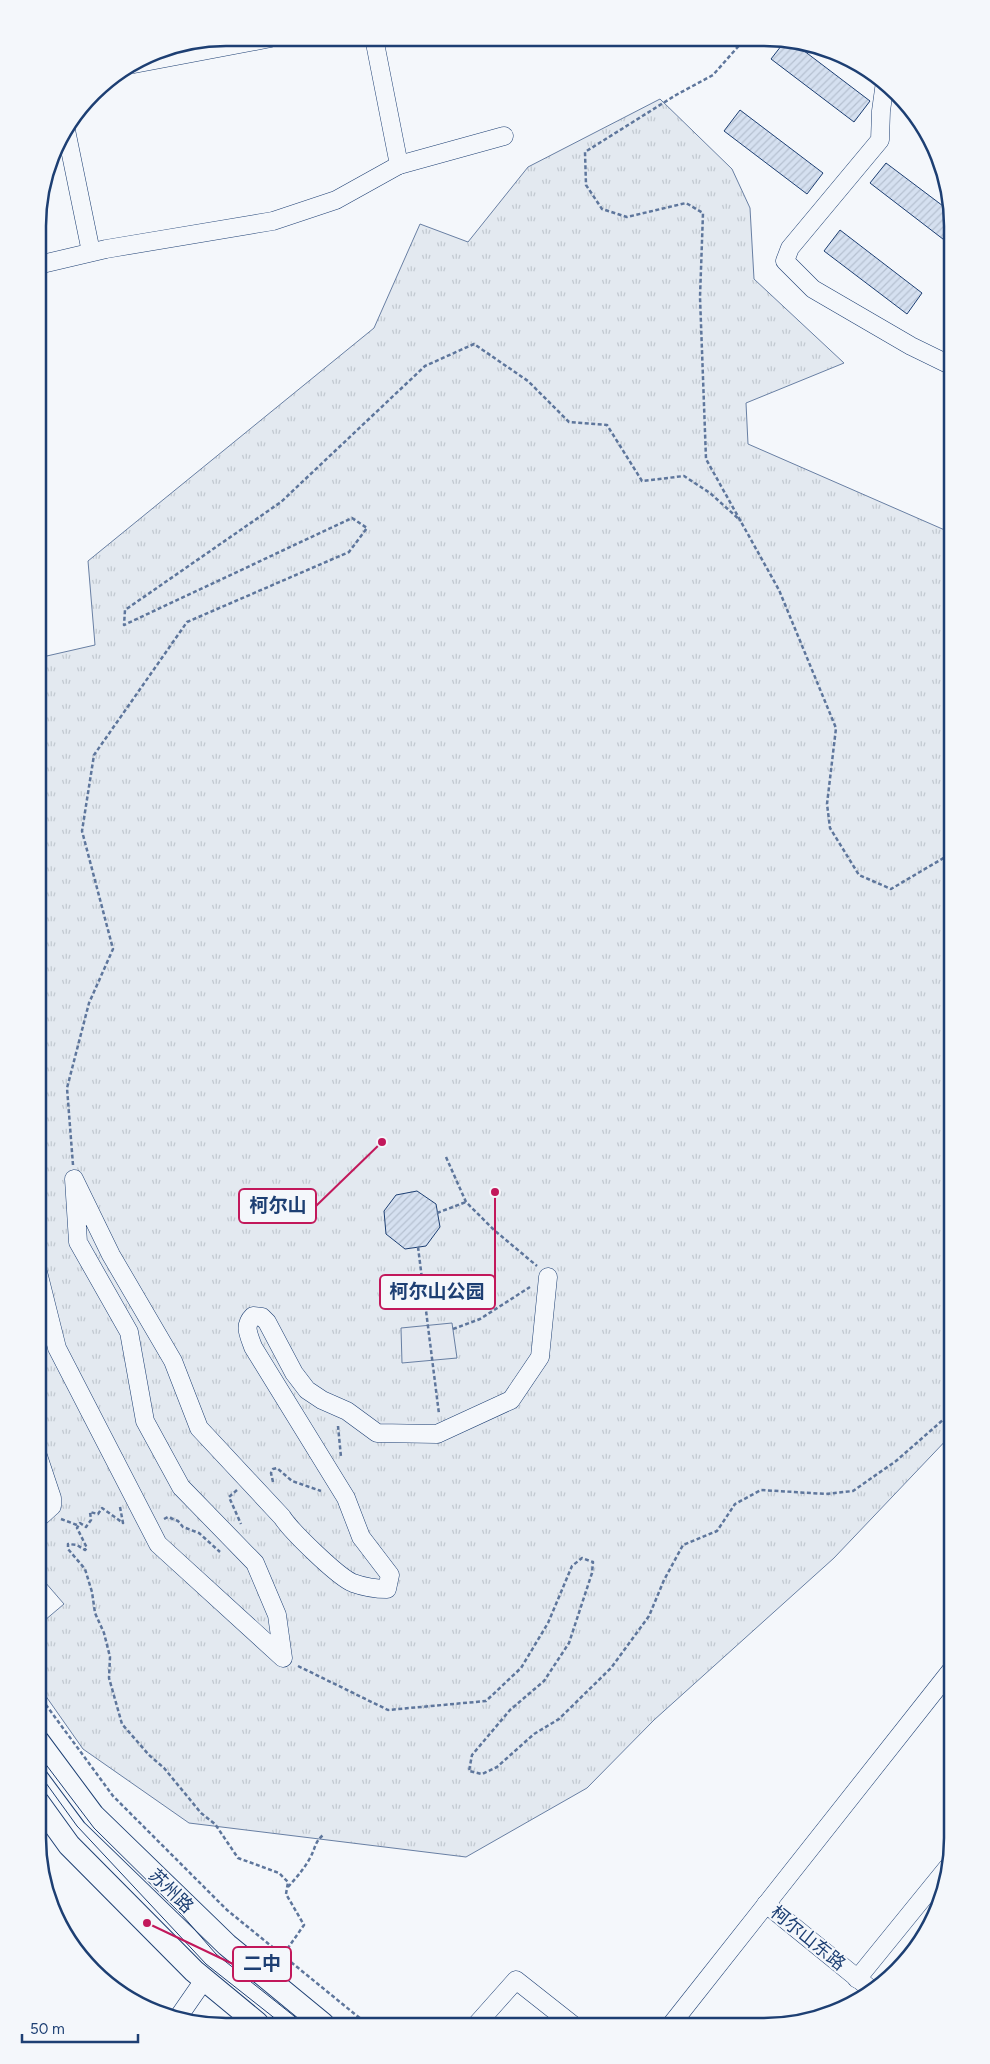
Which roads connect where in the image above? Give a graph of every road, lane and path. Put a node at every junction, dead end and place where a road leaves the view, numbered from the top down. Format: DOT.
graph roads {
  1 [pos="376,46"];
  2 [pos="739,46"];
  3 [pos="884,92"];
  4 [pos="504,136"];
  5 [pos="68,140"];
  6 [pos="399,165"];
  7 [pos="91,252"];
  8 [pos="46,263"];
  9 [pos="944,362"];
  10 [pos="741,521"];
  11 [pos="944,858"];
  12 [pos="446,1157"];
  13 [pos="74,1179"];
  14 [pos="466,1202"];
  15 [pos="437,1213"];
  16 [pos="418,1247"];
  17 [pos="548,1277"];
  18 [pos="46,1304"];
  19 [pos="453,1329"];
  20 [pos="347,1411"];
  21 [pos="944,1419"];
  22 [pos="441,1432"];
  23 [pos="46,1480"];
  24 [pos="266,1488"];
  25 [pos="344,1495"];
  26 [pos="137,1502"];
  27 [pos="46,1512"];
  28 [pos="227,1534"];
  29 [pos="244,1552"];
  30 [pos="283,1658"];
  31 [pos="944,1678"];
  32 [pos="46,1705"];
  33 [pos="46,1752"];
  34 [pos="46,1813"];
  35 [pos="324,1834"];
  36 [pos="939,1877"];
  37 [pos="287,1888"];
  38 [pos="766,1904"];
  39 [pos="282,1955"];
  40 [pos="857,1979"];
  41 [pos="204,1980"];
  42 [pos="866,1986"];
  43 [pos="182,2012"];
  44 [pos="251,2018"];
  45 [pos="316,2018"];
  46 [pos="360,2018"];
  47 [pos="482,2018"];
  48 [pos="564,2018"];
  49 [pos="676,2018"];
  1 -- 6 [label="street"];
  2 -- 10 [label="path"];
  3 -- 9 [label="street"];
  4 -- 6 [label="street"];
  5 -- 7 [label="street"];
  6 -- 7 [label="street"];
  7 -- 8 [label="street"];
  10 -- 11 [label="path"];
  10 -- 13 [label="path"];
  12 -- 14 [label="path"];
  13 -- 24 [label="street"];
  13 -- 28 [label="street"];
  14 -- 15 [label="path"];
  14 -- 17 [label="path"];
  16 -- 22 [label="path"];
  17 -- 19 [label="path"];
  17 -- 22 [label="street"];
  18 -- 26 [label="street"];
  20 -- 22 [label="street"];
  20 -- 25 [label="path"];
  20 -- 25 [label="street"];
  21 -- 30 [label="path"];
  23 -- 27 [label="street"];
  24 -- 25 [label="path"];
  24 -- 25 [label="street"];
  24 -- 29 [label="path"];
  26 -- 28 [label="path"];
  26 -- 30 [label="street"];
  26 -- 37 [label="path"];
  28 -- 29 [label="street"];
  29 -- 30 [label="street"];
  31 -- 38 [label="street"];
  32 -- 39 [label="path"];
  33 -- 45 [label="main road, 苏州路"];
  34 -- 41 [label="main road"];
  35 -- 37 [label="path"];
  36 -- 40 [label="street"];
  37 -- 39 [label="path"];
  38 -- 40 [label="street, 柯尔山东路"];
  38 -- 49 [label="street"];
  39 -- 46 [label="path"];
  40 -- 42 [label="street, 柯尔山东路"];
  41 -- 43 [label="street"];
  41 -- 44 [label="main road"];
  47 -- 48 [label="street"];
}
